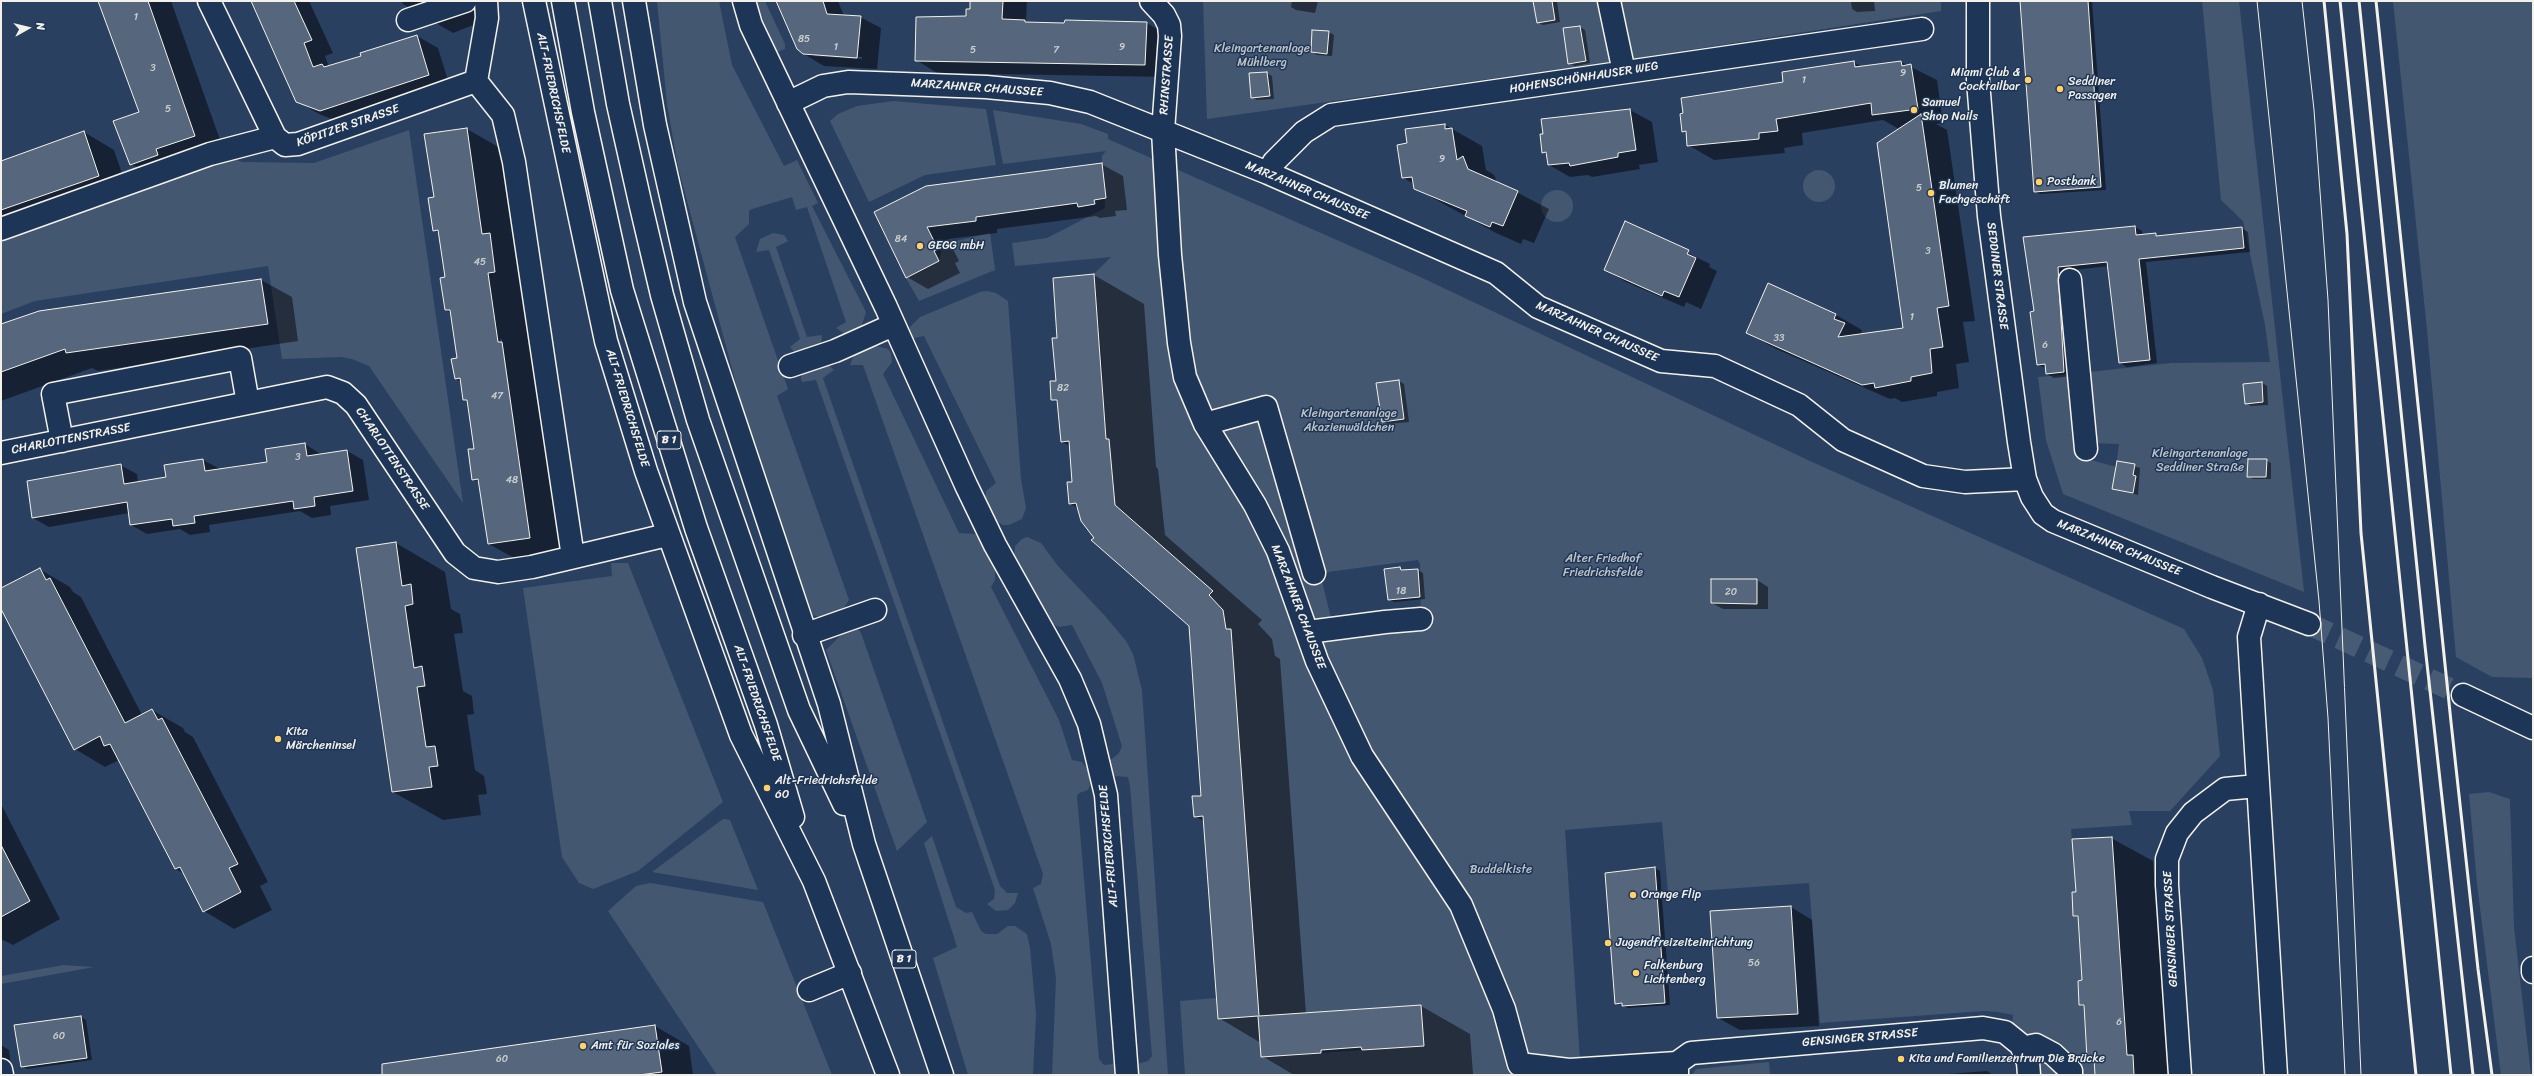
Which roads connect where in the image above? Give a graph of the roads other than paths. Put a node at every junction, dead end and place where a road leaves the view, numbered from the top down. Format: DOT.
graph roads {
  1 [pos="209,1"];
  2 [pos="465,1"];
  3 [pos="486,1"];
  4 [pos="534,1"];
  5 [pos="563,1"];
  6 [pos="600,1"];
  7 [pos="634,1"];
  8 [pos="744,1"];
  9 [pos="1151,1"];
  10 [pos="1609,1"];
  11 [pos="1978,1"];
  12 [pos="408,20"];
  13 [pos="1922,29"];
  14 [pos="1624,72"];
  15 [pos="476,81"];
  16 [pos="788,103"];
  17 [pos="1163,131"];
  18 [pos="275,137"];
  19 [pos="1268,173"];
  20 [pos="1,229"];
  21 [pos="2070,280"];
  22 [pos="894,324"];
  23 [pos="790,366"];
  24 [pos="248,403"];
  25 [pos="1205,424"];
  26 [pos="62,441"];
  27 [pos="2086,449"];
  28 [pos="1,453"];
  29 [pos="2025,479"];
  30 [pos="668,535"];
  31 [pos="573,557"];
  32 [pos="1314,573"];
  33 [pos="2259,604"];
  34 [pos="875,610"];
  35 [pos="1421,619"];
  36 [pos="2309,624"];
  37 [pos="1308,632"];
  38 [pos="804,635"];
  39 [pos="2463,695"];
  40 [pos="2533,728"];
  41 [pos="2257,786"];
  42 [pos="864,844"];
  43 [pos="809,870"];
  44 [pos="2533,968"];
  45 [pos="2533,972"];
  46 [pos="850,973"];
  47 [pos="809,990"];
  48 [pos="2022,1048"];
  49 [pos="1677,1069"];
  50 [pos="1,1070"];
  51 [pos="2,1075"];
  52 [pos="888,1075"];
  53 [pos="942,1075"];
  54 [pos="1127,1075"];
  55 [pos="2029,1075"];
  56 [pos="2071,1075"];
  57 [pos="2180,1075"];
  58 [pos="2276,1075"];
  1 -- 18 [label="street"];
  2 -- 12 [label="street"];
  3 -- 15 [label="street"];
  4 -- 30 [label="street, ALT-FRIEDRICHSFELDE"];
  5 -- 43 [label="street, ALT-FRIEDRICHSFELDE / B 1"];
  6 -- 42 [label="street, B 1"];
  7 -- 38 [label="street"];
  8 -- 16 [label="street, ALT-FRIEDRICHSFELDE"];
  9 -- 17 [label="street, RHINSTRASSE"];
  10 -- 14 [label="street"];
  11 -- 29 [label="street, SEDDINER STRASSE"];
  13 -- 14 [label="street, HOHENSCHÖNHAUSER WEG"];
  14 -- 19 [label="street, HOHENSCHÖNHAUSER WEG"];
  15 -- 18 [label="street, KÖPITZER STRASSE"];
  15 -- 31 [label="street"];
  16 -- 17 [label="street, MARZAHNER CHAUSSEE"];
  16 -- 22 [label="street, ALT-FRIEDRICHSFELDE"];
  17 -- 19 [label="street, MARZAHNER CHAUSSEE"];
  17 -- 25 [label="street, MARZAHNER CHAUSSEE"];
  18 -- 20 [label="street"];
  19 -- 29 [label="street, MARZAHNER CHAUSSEE"];
  21 -- 27 [label="street"];
  22 -- 23 [label="street"];
  22 -- 54 [label="street, ALT-FRIEDRICHSFELDE"];
  24 -- 26 [label="street, CHARLOTTENSTRASSE"];
  24 -- 26 [label="street"];
  24 -- 31 [label="street, CHARLOTTENSTRASSE"];
  25 -- 32 [label="street"];
  25 -- 37 [label="street, MARZAHNER CHAUSSEE"];
  26 -- 28 [label="street, CHARLOTTENSTRASSE"];
  29 -- 33 [label="street, MARZAHNER CHAUSSEE"];
  30 -- 31 [label="street, CHARLOTTENSTRASSE"];
  30 -- 43 [label="street, ALT-FRIEDRICHSFELDE"];
  33 -- 36 [label="street, MARZAHNER CHAUSSEE"];
  33 -- 41 [label="street"];
  34 -- 38 [label="street"];
  35 -- 37 [label="street"];
  37 -- 49 [label="street, MARZAHNER CHAUSSEE"];
  38 -- 42 [label="street"];
  39 -- 40 [label="street"];
  41 -- 57 [label="street, GENSINGER STRASSE"];
  41 -- 58 [label="street"];
  42 -- 53 [label="street, B 1"];
  43 -- 46 [label="street, B 1"];
  44 -- 45 [label="street"];
  46 -- 47 [label="street"];
  46 -- 52 [label="street, B 1"];
  48 -- 49 [label="street, GENSINGER STRASSE"];
  48 -- 55 [label="street, GENSINGER STRASSE"];
  48 -- 56 [label="street"];
  50 -- 51 [label="street"];
}
